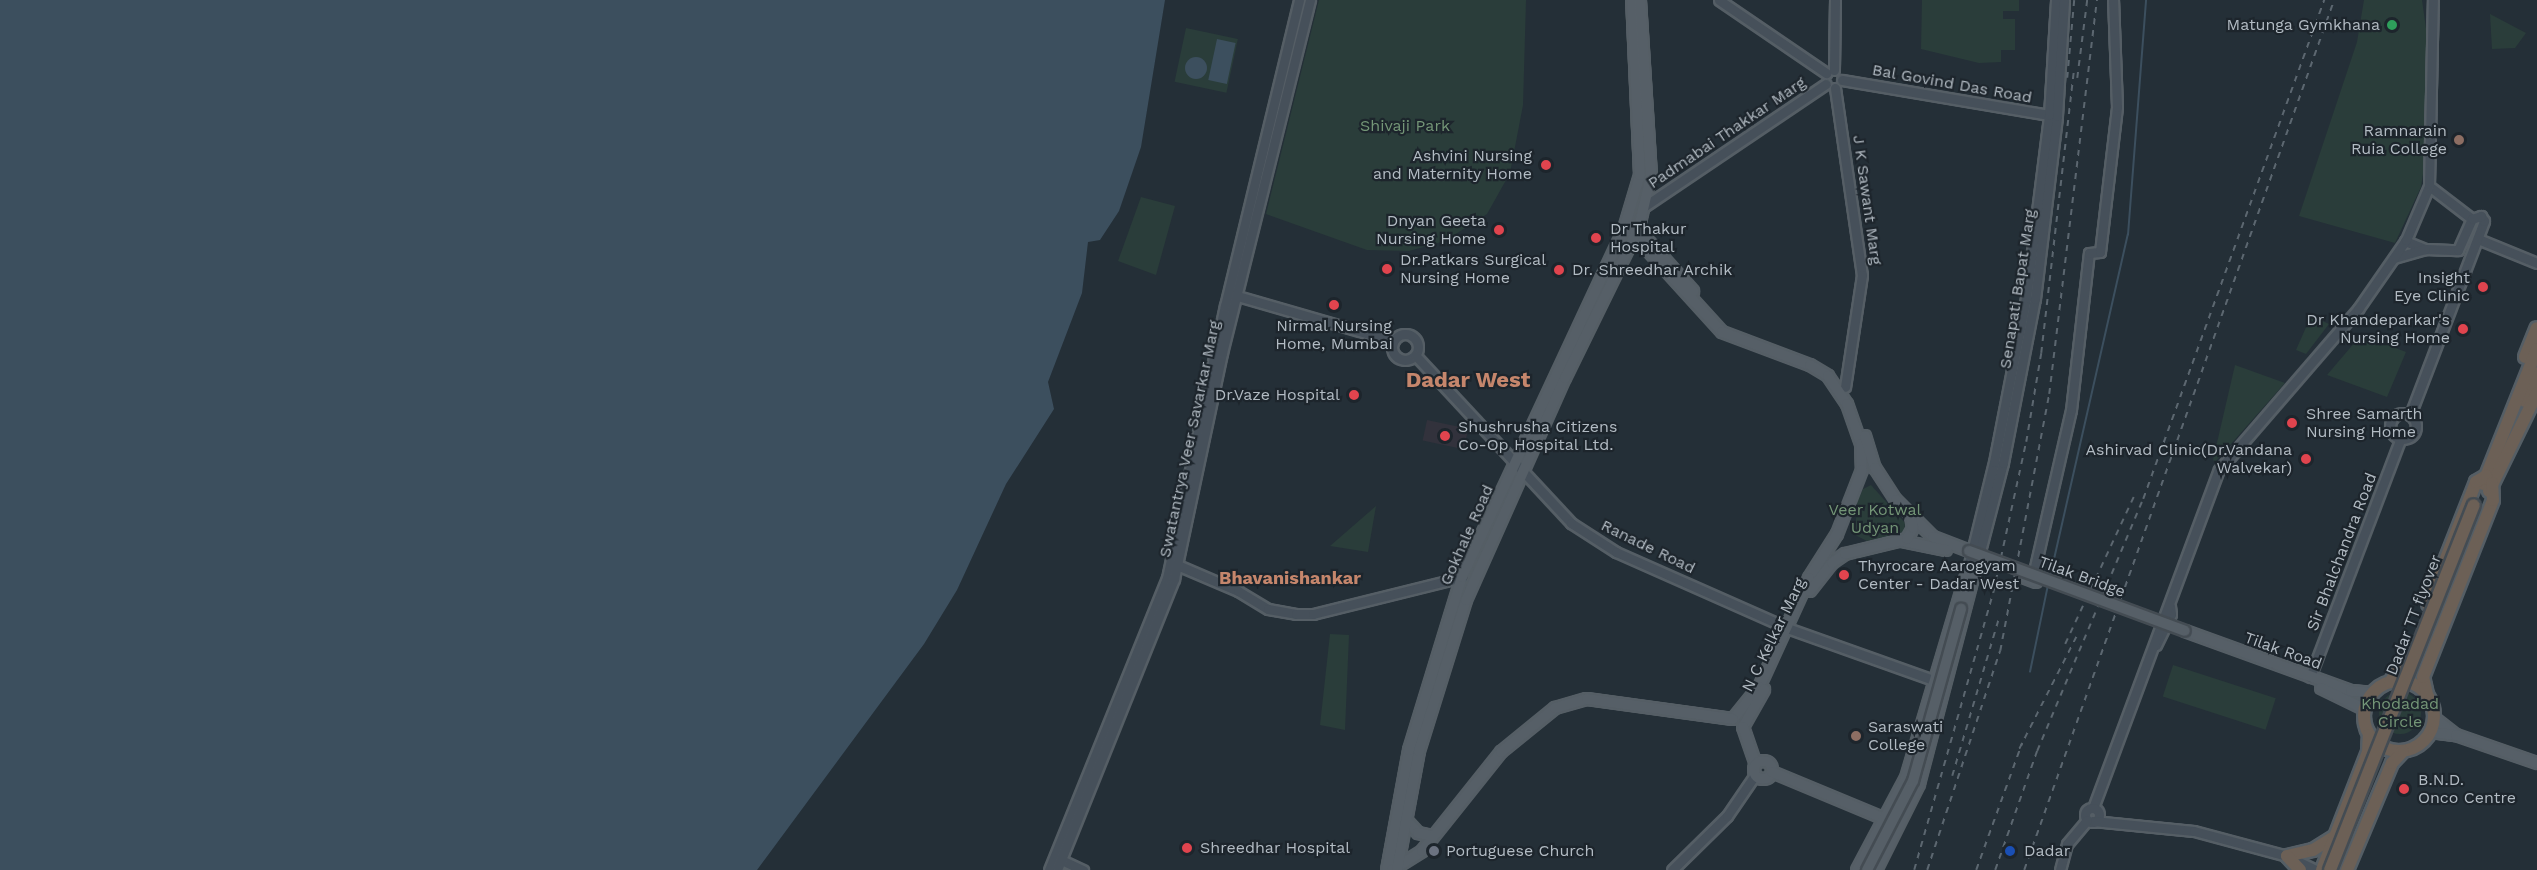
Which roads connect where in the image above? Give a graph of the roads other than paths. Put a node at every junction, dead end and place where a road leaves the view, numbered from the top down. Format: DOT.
graph roads {
  1 [pos="1299,0"];
  2 [pos="1310,0"];
  3 [pos="1632,0"];
  4 [pos="1640,0"];
  5 [pos="1719,0"];
  6 [pos="1835,0"];
  7 [pos="2056,0"];
  8 [pos="2064,0"];
  9 [pos="2113,0"];
  10 [pos="2433,0"];
  11 [pos="1830,72"];
  12 [pos="1834,84"];
  13 [pos="2053,116"];
  14 [pos="2429,186"];
  15 [pos="2423,200"];
  16 [pos="2448,201"];
  17 [pos="1645,206"];
  18 [pos="2472,219"];
  19 [pos="1625,225"];
  20 [pos="1638,231"];
  21 [pos="2478,239"];
  22 [pos="2405,241"];
  23 [pos="2426,249"];
  24 [pos="2458,250"];
  25 [pos="2471,254"];
  26 [pos="2394,258"];
  27 [pos="2537,263"];
  28 [pos="1233,295"];
  29 [pos="2537,328"];
  30 [pos="1392,343"];
  31 [pos="2537,349"];
  32 [pos="1416,356"];
  33 [pos="2537,373"];
  34 [pos="1845,387"];
  35 [pos="2537,393"];
  36 [pos="2410,415"];
  37 [pos="2512,421"];
  38 [pos="2401,438"];
  39 [pos="2503,447"];
  40 [pos="1519,467"];
  41 [pos="2489,480"];
  42 [pos="1884,482"];
  43 [pos="1856,487"];
  44 [pos="2478,506"];
  45 [pos="1911,517"];
  46 [pos="1837,534"];
  47 [pos="1902,541"];
  48 [pos="1858,549"];
  49 [pos="1968,554"];
  50 [pos="1174,563"];
  51 [pos="1969,577"];
  52 [pos="1462,578"];
  53 [pos="2033,578"];
  54 [pos="1787,628"];
  55 [pos="2184,634"];
  56 [pos="2310,677"];
  57 [pos="1933,680"];
  58 [pos="2390,682"];
  59 [pos="2372,693"];
  60 [pos="2427,694"];
  61 [pos="2364,709"];
  62 [pos="2434,718"];
  63 [pos="1733,719"];
  64 [pos="1747,724"];
  65 [pos="2430,732"];
  66 [pos="2369,735"];
  67 [pos="2456,735"];
  68 [pos="2403,751"];
  69 [pos="2537,763"];
  70 [pos="1758,770"];
  71 [pos="2349,800"];
  72 [pos="2374,807"];
  73 [pos="1886,818"];
  74 [pos="1406,820"];
  75 [pos="2090,820"];
  76 [pos="1899,828"];
  77 [pos="2335,835"];
  78 [pos="1430,839"];
  79 [pos="2287,856"];
  80 [pos="1058,858"];
  81 [pos="1393,867"];
  82 [pos="1049,870"];
  83 [pos="1057,870"];
  84 [pos="1083,870"];
  85 [pos="1672,870"];
  86 [pos="1857,870"];
  87 [pos="1867,870"];
  88 [pos="1876,870"];
  89 [pos="2060,870"];
  90 [pos="2300,870"];
  91 [pos="2316,870"];
  92 [pos="2322,870"];
  93 [pos="2330,870"];
  94 [pos="2338,870"];
  95 [pos="2346,870"];
  1 -- 28 [label="street, Swatantrya Veer Savarkar Marg"];
  2 -- 28 [label="street, Swatantrya Veer Savarkar Marg"];
  3 -- 19 [label="main road, Gokhale Road"];
  4 -- 17 [label="main road, Gokhale Road"];
  5 -- 11 [label="street"];
  6 -- 11 [label="street"];
  7 -- 13 [label="street, Senapati Bapat Marg"];
  8 -- 13 [label="street, Senapati Bapat Marg"];
  9 -- 53 [label="street"];
  10 -- 14 [label="street"];
  11 -- 12 [label="street"];
  11 -- 12 [label="street, J K Sawant Marg"];
  12 -- 13 [label="street, Bal Govind Das Road"];
  12 -- 17 [label="street, Padmabai Thakkar Marg"];
  12 -- 34 [label="street, J K Sawant Marg"];
  13 -- 51 [label="street, Senapati Bapat Marg"];
  14 -- 15 [label="street"];
  14 -- 16 [label="street"];
  15 -- 16 [label="street"];
  15 -- 22 [label="street"];
  16 -- 18 [label="street"];
  17 -- 20 [label="main road, Gokhale Road"];
  18 -- 21 [label="street"];
  18 -- 24 [label="street"];
  19 -- 20 [label="main road, N C Kelkar Marg"];
  19 -- 40 [label="main road, Gokhale Road"];
  20 -- 34 [label="main road, N C Kelkar Marg"];
  20 -- 40 [label="main road, Gokhale Road"];
  20 -- 43 [label="main road, N C Kelkar Marg"];
  21 -- 25 [label="street"];
  21 -- 27 [label="street"];
  22 -- 23 [label="street"];
  22 -- 26 [label="street"];
  23 -- 24 [label="street"];
  23 -- 26 [label="street"];
  24 -- 25 [label="street"];
  25 -- 36 [label="street"];
  26 -- 75 [label="street"];
  28 -- 30 [label="street"];
  28 -- 50 [label="street, Swatantrya Veer Savarkar Marg"];
  28 -- 50 [label="street, Swatantrya Veer Savarkar Marg"];
  29 -- 39 [label="highway"];
  30 -- 32 [label="street"];
  30 -- 32 [label="street"];
  31 -- 37 [label="highway"];
  32 -- 40 [label="street, Ranade Road"];
  33 -- 37 [label="highway"];
  34 -- 42 [label="main road, N C Kelkar Marg"];
  35 -- 39 [label="highway"];
  36 -- 38 [label="street"];
  36 -- 38 [label="street"];
  37 -- 39 [label="highway"];
  38 -- 56 [label="street, Sir Bhalchandra Road"];
  39 -- 41 [label="highway"];
  40 -- 52 [label="main road, Gokhale Road"];
  40 -- 54 [label="street, Ranade Road"];
  40 -- 74 [label="main road, Gokhale Road"];
  41 -- 44 [label="highway"];
  41 -- 58 [label="highway"];
  41 -- 60 [label="highway"];
  42 -- 43 [label="main road"];
  42 -- 45 [label="main road, N C Kelkar Marg"];
  43 -- 46 [label="main road, N C Kelkar Marg"];
  44 -- 93 [label="highway, Dadar TT flyover, bridge"];
  44 -- 94 [label="highway, Dadar TT flyover"];
  45 -- 47 [label="main road"];
  45 -- 49 [label="main road"];
  46 -- 48 [label="main road"];
  46 -- 54 [label="main road, N C Kelkar Marg"];
  47 -- 48 [label="main road, N C Kelkar Marg"];
  47 -- 49 [label="main road"];
  48 -- 54 [label="main road, N C Kelkar Marg"];
  49 -- 53 [label="main road, Tilak Bridge, bridge"];
  50 -- 52 [label="street"];
  50 -- 80 [label="street, Swatantrya Veer Savarkar Marg"];
  51 -- 57 [label="main road"];
  51 -- 76 [label="main road"];
  51 -- 87 [label="main road, bridge"];
  52 -- 81 [label="main road, Gokhale Road"];
  53 -- 55 [label="main road, Tilak Bridge"];
  54 -- 57 [label="street, Ranade Road"];
  54 -- 63 [label="main road, N C Kelkar Marg"];
  54 -- 64 [label="main road, N C Kelkar Marg"];
  55 -- 56 [label="main road, Tilak Road"];
  55 -- 61 [label="main road, Tilak Road"];
  56 -- 59 [label="main road, Tilak Road"];
  57 -- 73 [label="main road"];
  58 -- 59 [label="highway"];
  58 -- 60 [label="highway"];
  59 -- 61 [label="highway"];
  60 -- 62 [label="highway"];
  61 -- 66 [label="highway"];
  62 -- 65 [label="highway"];
  62 -- 67 [label="main road"];
  63 -- 64 [label="main road"];
  63 -- 78 [label="main road"];
  64 -- 70 [label="main road"];
  65 -- 67 [label="main road"];
  65 -- 68 [label="highway"];
  66 -- 68 [label="highway"];
  66 -- 71 [label="highway"];
  67 -- 69 [label="main road"];
  68 -- 72 [label="highway"];
  70 -- 73 [label="main road"];
  70 -- 85 [label="street"];
  71 -- 72 [label="highway"];
  71 -- 77 [label="highway"];
  72 -- 95 [label="highway"];
  73 -- 76 [label="main road"];
  73 -- 86 [label="main road"];
  74 -- 78 [label="main road"];
  74 -- 81 [label="main road, Gokhale Road"];
  75 -- 79 [label="street"];
  75 -- 89 [label="street"];
  76 -- 88 [label="main road"];
  77 -- 79 [label="highway"];
  77 -- 92 [label="highway"];
  78 -- 81 [label="main road"];
  79 -- 90 [label="highway"];
  79 -- 91 [label="street"];
  80 -- 82 [label="street, Swatantrya Veer Savarkar Marg"];
  80 -- 83 [label="street, Swatantrya Veer Savarkar Marg"];
  80 -- 84 [label="street"];
}
